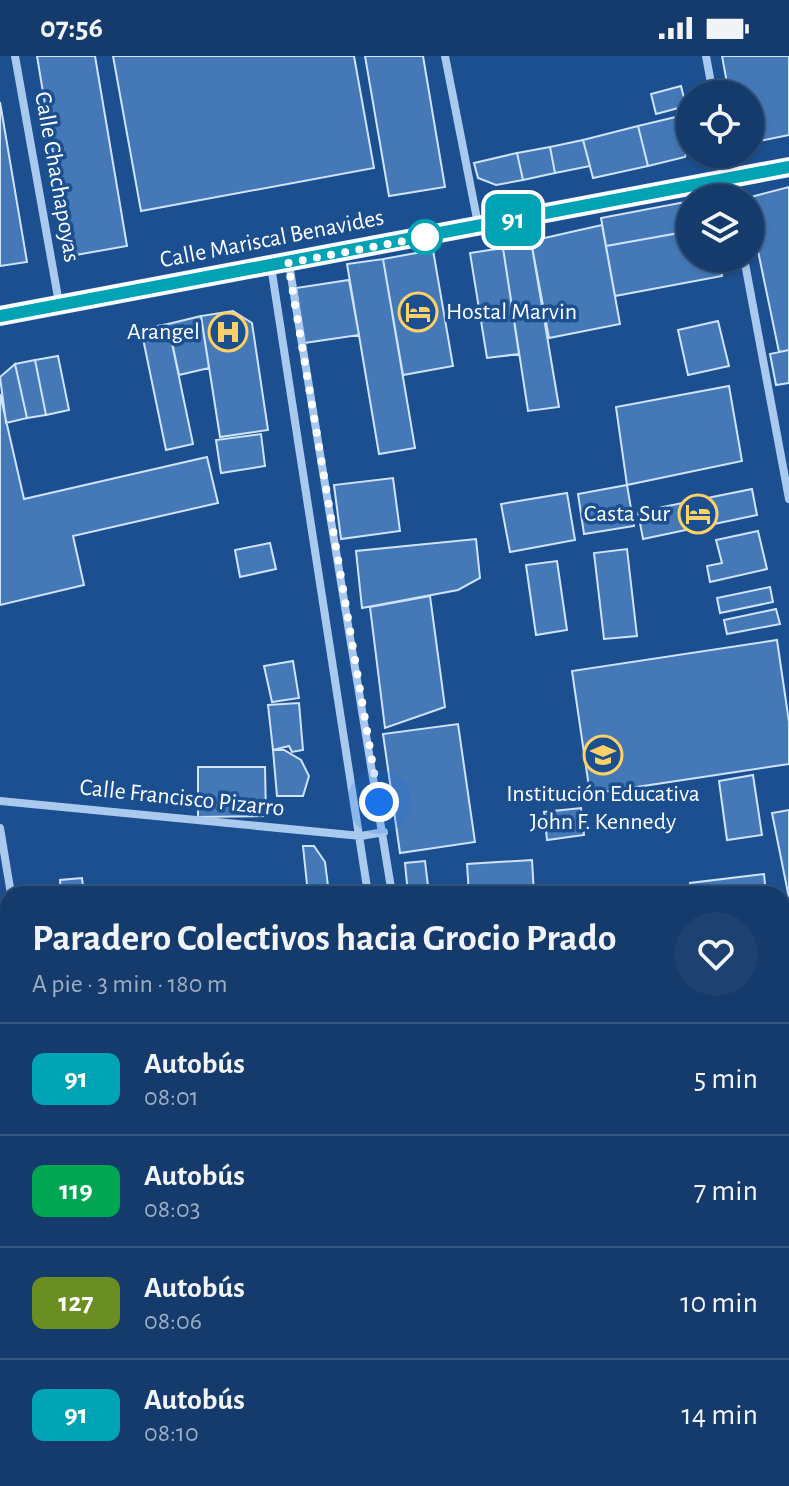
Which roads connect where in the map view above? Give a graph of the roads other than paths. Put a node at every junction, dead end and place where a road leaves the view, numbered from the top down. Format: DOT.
graph roads {
  1 [pos="15,56"];
  2 [pos="445,56"];
  3 [pos="706,56"];
  4 [pos="710,80"];
  5 [pos="789,167"];
  6 [pos="742,184"];
  7 [pos="676,196"];
  8 [pos="478,227"];
  9 [pos="280,264"];
  10 [pos="747,272"];
  11 [pos="60,305"];
  12 [pos="0,316"];
  13 [pos="789,499"];
  14 [pos="0,801"];
  15 [pos="0,828"];
  16 [pos="384,832"];
  17 [pos="361,836"];
  18 [pos="10,886"];
  19 [pos="367,886"];
  20 [pos="391,886"];
  1 -- 11 [label="street, Calle Chachapoyas"];
  2 -- 8 [label="street"];
  3 -- 4 [label="street"];
  5 -- 6 [label="main road, Calle Mariscal Benavides"];
  7 -- 8 [label="main road, Calle Mariscal Benavides"];
  8 -- 9 [label="main road, Calle Mariscal Benavides"];
  9 -- 11 [label="main road, Calle Mariscal Benavides"];
  9 -- 16 [label="street"];
  9 -- 17 [label="street"];
  10 -- 13 [label="street"];
  11 -- 12 [label="main road, Calle Mariscal Benavides"];
  14 -- 17 [label="street, Calle Francisco Pizarro"];
  15 -- 18 [label="street"];
  16 -- 17 [label="street, Calle Francisco Pizarro"];
  16 -- 20 [label="street"];
  17 -- 19 [label="street"];
}
